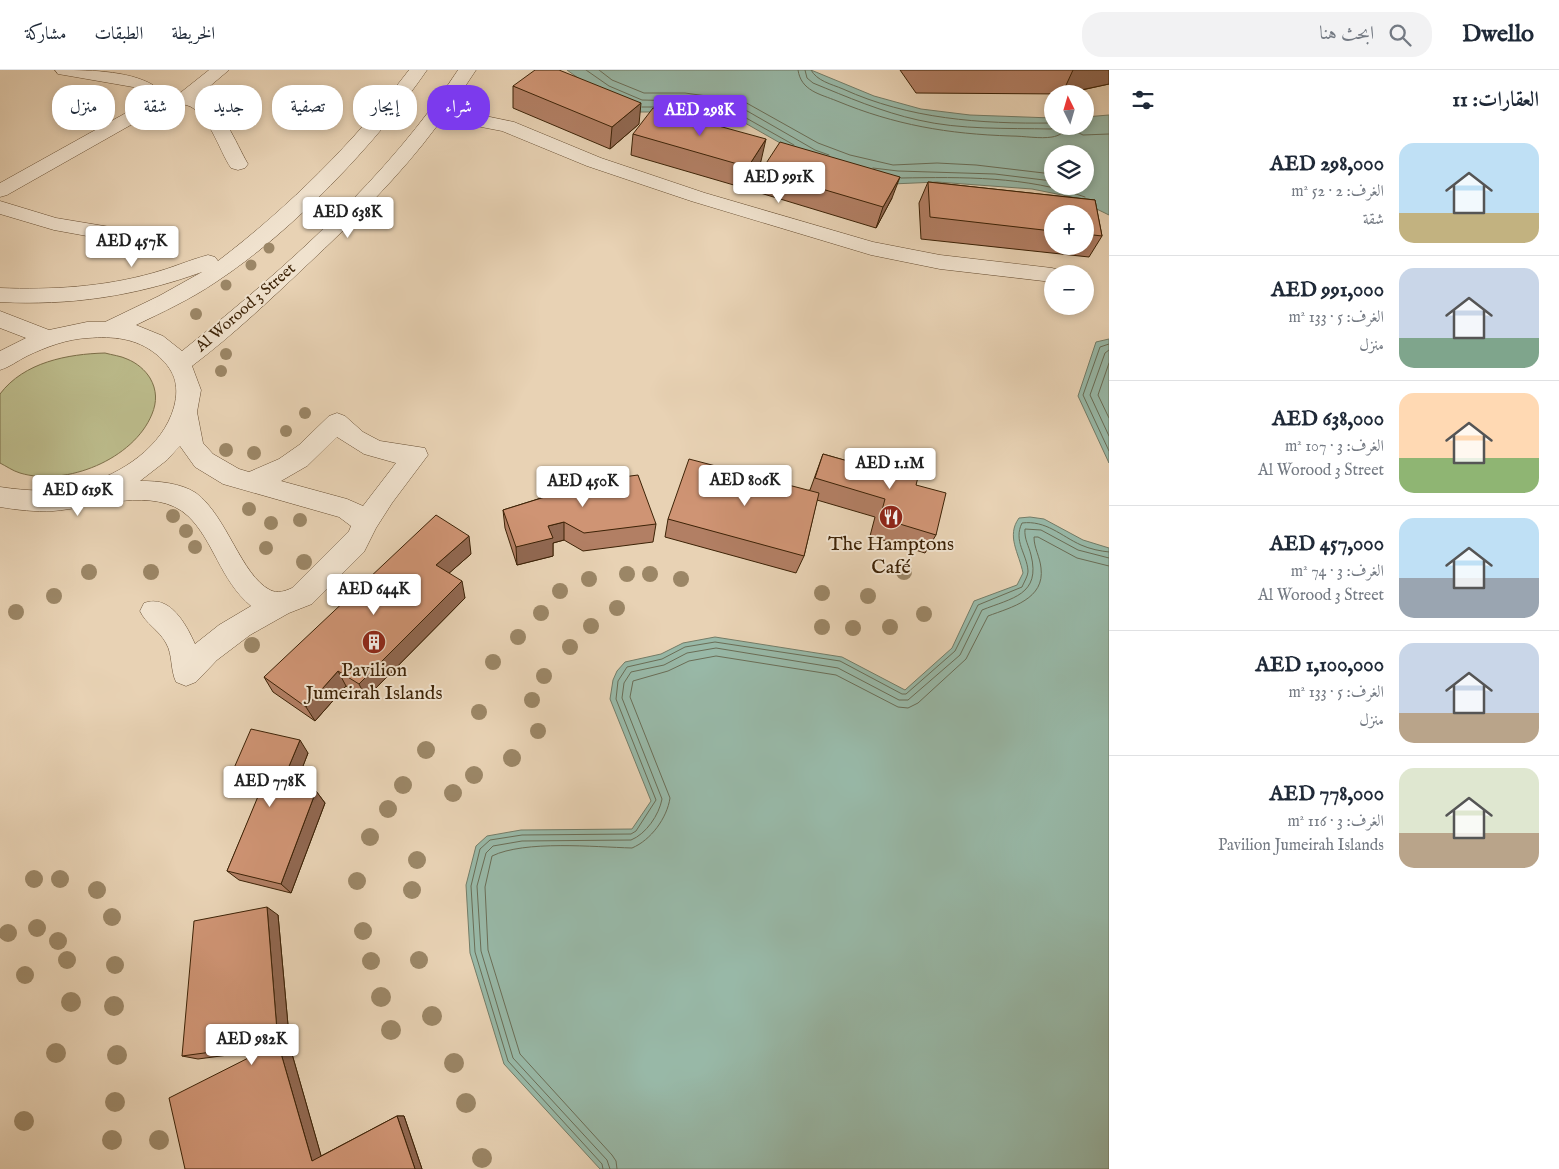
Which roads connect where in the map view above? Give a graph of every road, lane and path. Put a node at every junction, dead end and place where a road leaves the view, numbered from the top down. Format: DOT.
graph roads {
  1 [pos="64,70"];
  2 [pos="220,70"];
  3 [pos="418,70"];
  4 [pos="466,70"];
  5 [pos="141,85"];
  6 [pos="457,85"];
  7 [pos="185,97"];
  8 [pos="185,100"];
  9 [pos="490,115"];
  10 [pos="125,121"];
  11 [pos="490,123"];
  12 [pos="507,126"];
  13 [pos="427,127"];
  14 [pos="238,164"];
  15 [pos="0,191"];
  16 [pos="0,207"];
  17 [pos="110,233"];
  18 [pos="261,236"];
  19 [pos="1044,274"];
  20 [pos="0,295"];
  21 [pos="0,318"];
  22 [pos="111,328"];
  23 [pos="47,338"];
  24 [pos="0,362"];
  25 [pos="180,364"];
  26 [pos="186,414"];
  27 [pos="249,482"];
  28 [pos="0,497"];
  29 [pos="68,499"];
  30 [pos="30,502"];
  31 [pos="0,515"];
  32 [pos="364,526"];
  33 [pos="280,605"];
  34 [pos="154,610"];
  1 -- 5 [label="street"];
  2 -- 7 [label="street"];
  3 -- 18 [label="street"];
  4 -- 6 [label="street, Al Worood 3 Street"];
  8 -- 14 [label="street"];
  9 -- 12 [label="street"];
  10 -- 15 [label="street"];
  11 -- 12 [label="street"];
  12 -- 19 [label="street"];
  13 -- 25 [label="street, Al Worood 3 Street"];
  16 -- 17 [label="street"];
  18 -- 20 [label="street"];
  18 -- 22 [label="street"];
  21 -- 23 [label="street"];
  22 -- 23 [label="street"];
  22 -- 25 [label="street"];
  23 -- 24 [label="street"];
  25 -- 26 [label="street"];
  26 -- 27 [label="street"];
  26 -- 29 [label="street"];
  27 -- 32 [label="street"];
  27 -- 32 [label="street"];
  28 -- 30 [label="street"];
  29 -- 30 [label="street"];
  29 -- 33 [label="street"];
  30 -- 31 [label="street"];
  32 -- 33 [label="street"];
  33 -- 34 [label="street"];
}
